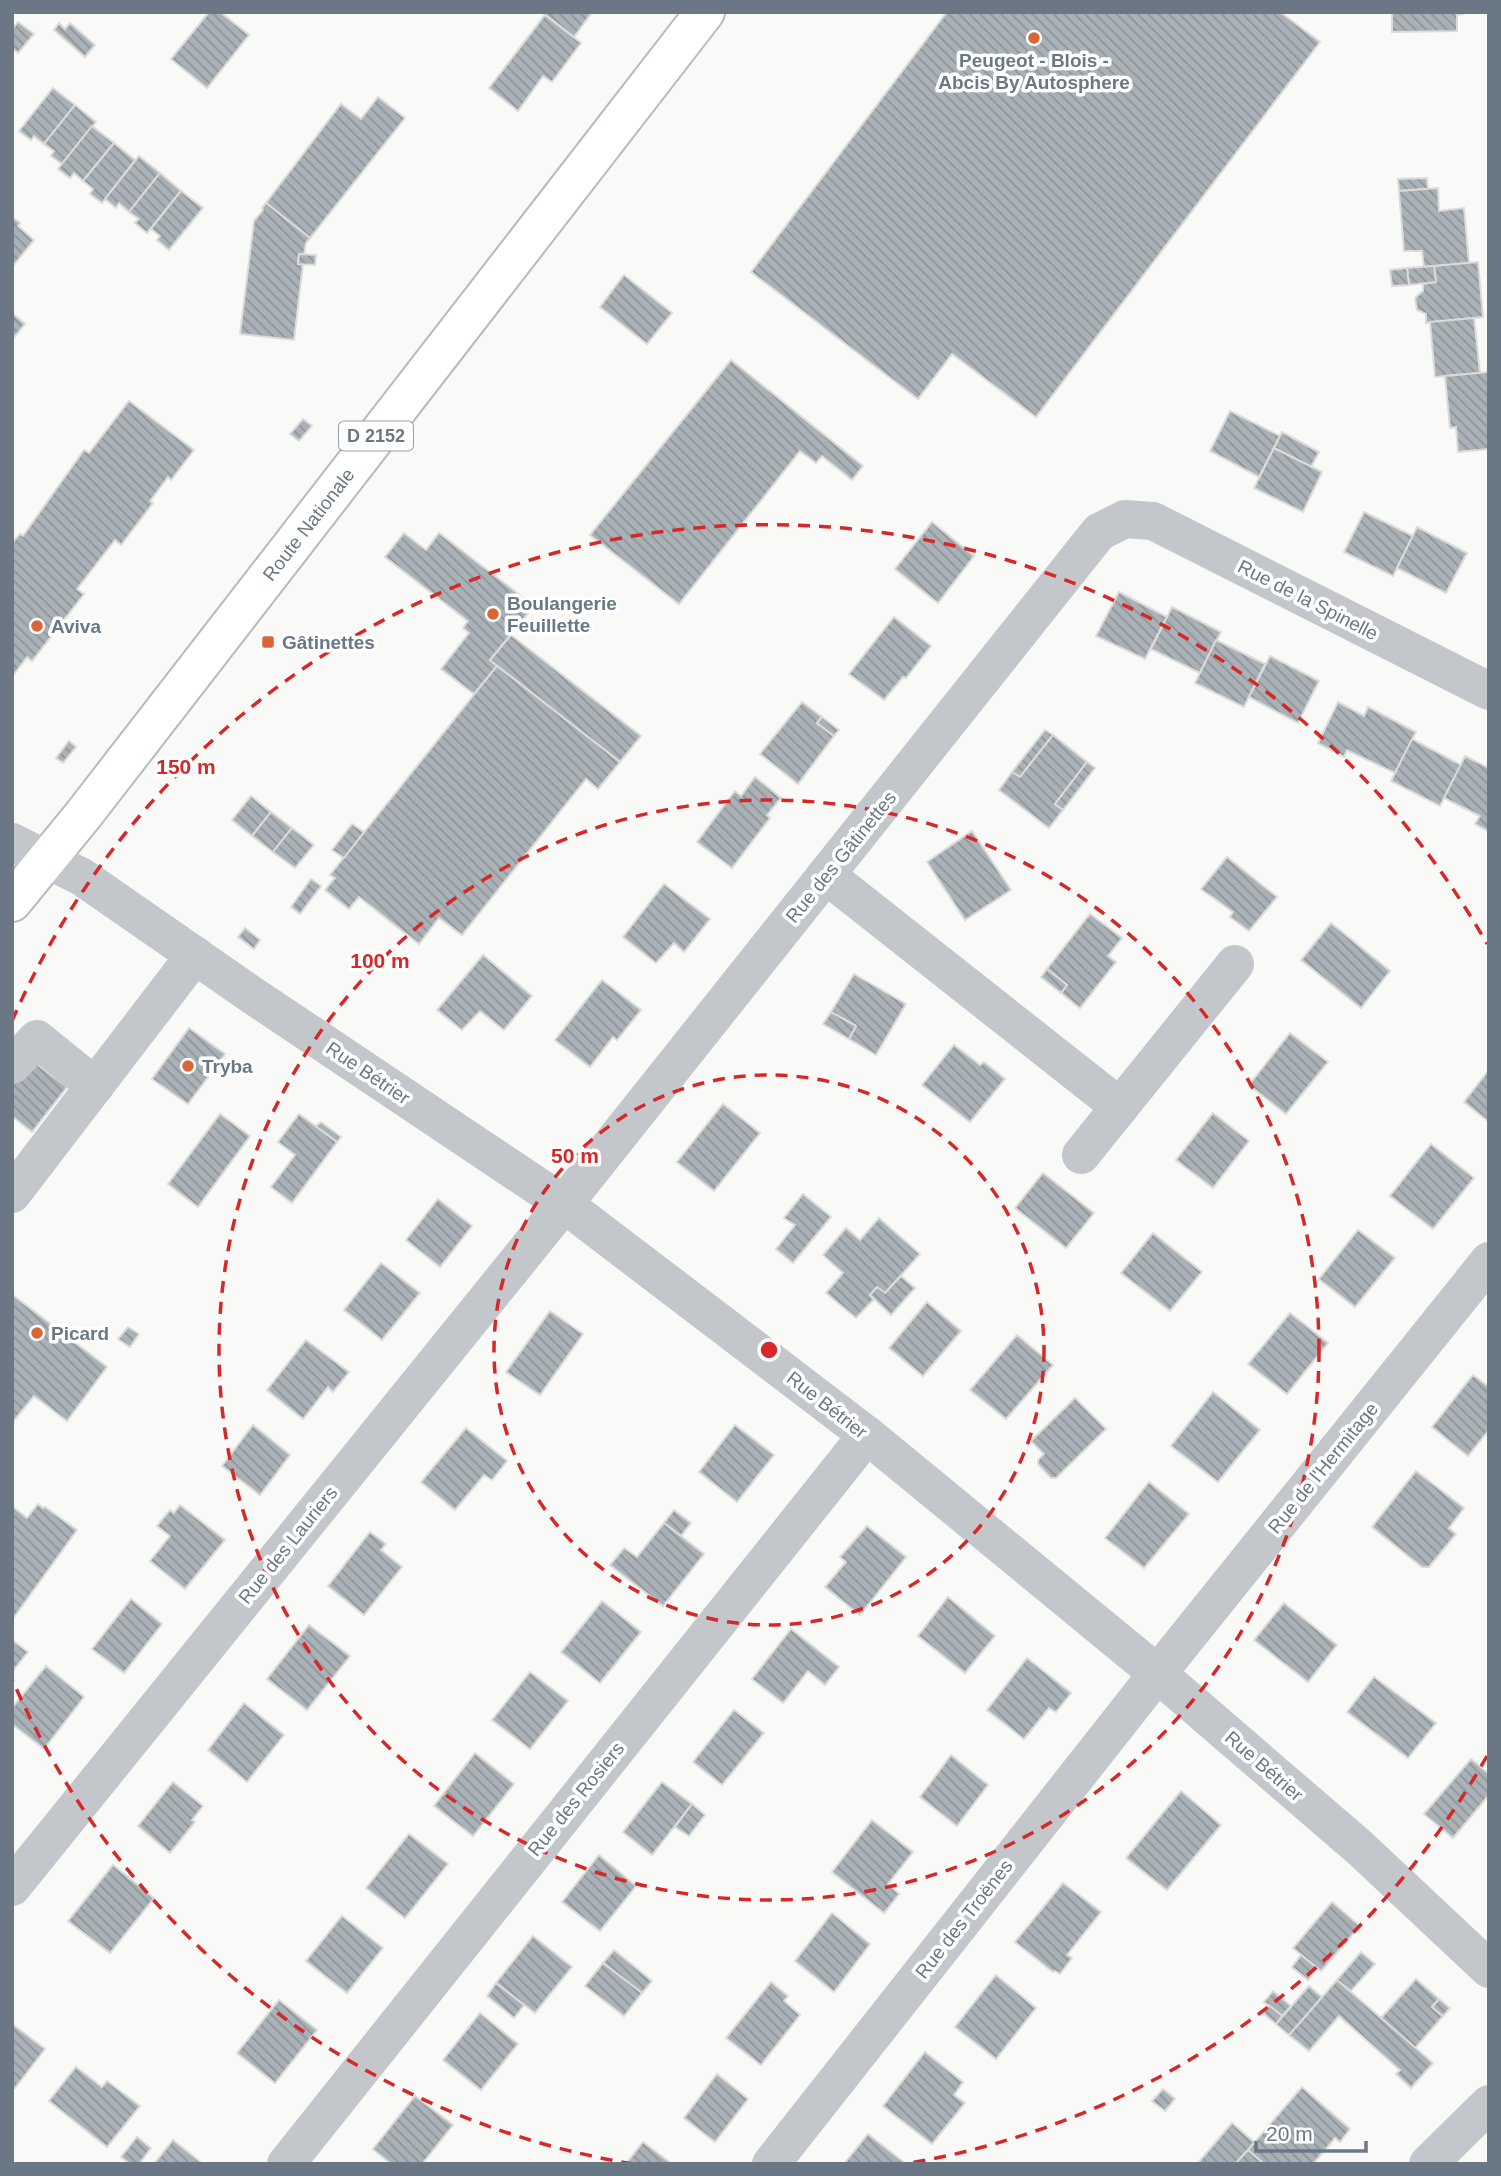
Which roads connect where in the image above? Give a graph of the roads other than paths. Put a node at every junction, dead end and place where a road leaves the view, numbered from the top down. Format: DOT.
graph roads {
  1 [pos="705,12"];
  2 [pos="1125,519"];
  3 [pos="1489,691"];
  4 [pos="12,842"];
  5 [pos="47,859"];
  6 [pos="826,875"];
  7 [pos="12,902"];
  8 [pos="195,955"];
  9 [pos="1235,964"];
  10 [pos="12,1065"];
  11 [pos="95,1086"];
  12 [pos="1120,1107"];
  13 [pos="1081,1154"];
  14 [pos="12,1194"];
  15 [pos="564,1204"];
  16 [pos="1489,1261"];
  17 [pos="867,1435"];
  18 [pos="1158,1674"];
  19 [pos="12,1887"];
  20 [pos="1489,1969"];
  21 [pos="1489,2104"];
  22 [pos="286,2164"];
  23 [pos="771,2164"];
  24 [pos="1428,2164"];
  1 -- 5 [label="main road, Route Nationale / D 2152"];
  2 -- 3 [label="street, Rue de la Spinelle"];
  2 -- 6 [label="street, Rue des Gâtinettes"];
  4 -- 5 [label="street, Rue Bétrier"];
  5 -- 7 [label="main road, Route Nationale / D 2152"];
  5 -- 8 [label="street, Rue Bétrier"];
  6 -- 12 [label="street"];
  6 -- 15 [label="street, Rue des Gâtinettes"];
  8 -- 11 [label="street"];
  8 -- 15 [label="street, Rue Bétrier"];
  9 -- 12 [label="street"];
  10 -- 11 [label="street"];
  11 -- 14 [label="street"];
  12 -- 13 [label="street"];
  15 -- 17 [label="street, Rue Bétrier"];
  15 -- 19 [label="street, Rue des Lauriers"];
  16 -- 18 [label="street, Rue de l'Hermitage"];
  17 -- 18 [label="street, Rue Bétrier"];
  17 -- 22 [label="street, Rue des Rosiers"];
  18 -- 20 [label="street, Rue Bétrier"];
  18 -- 23 [label="street, Rue des Troënes"];
  21 -- 24 [label="street"];
}
